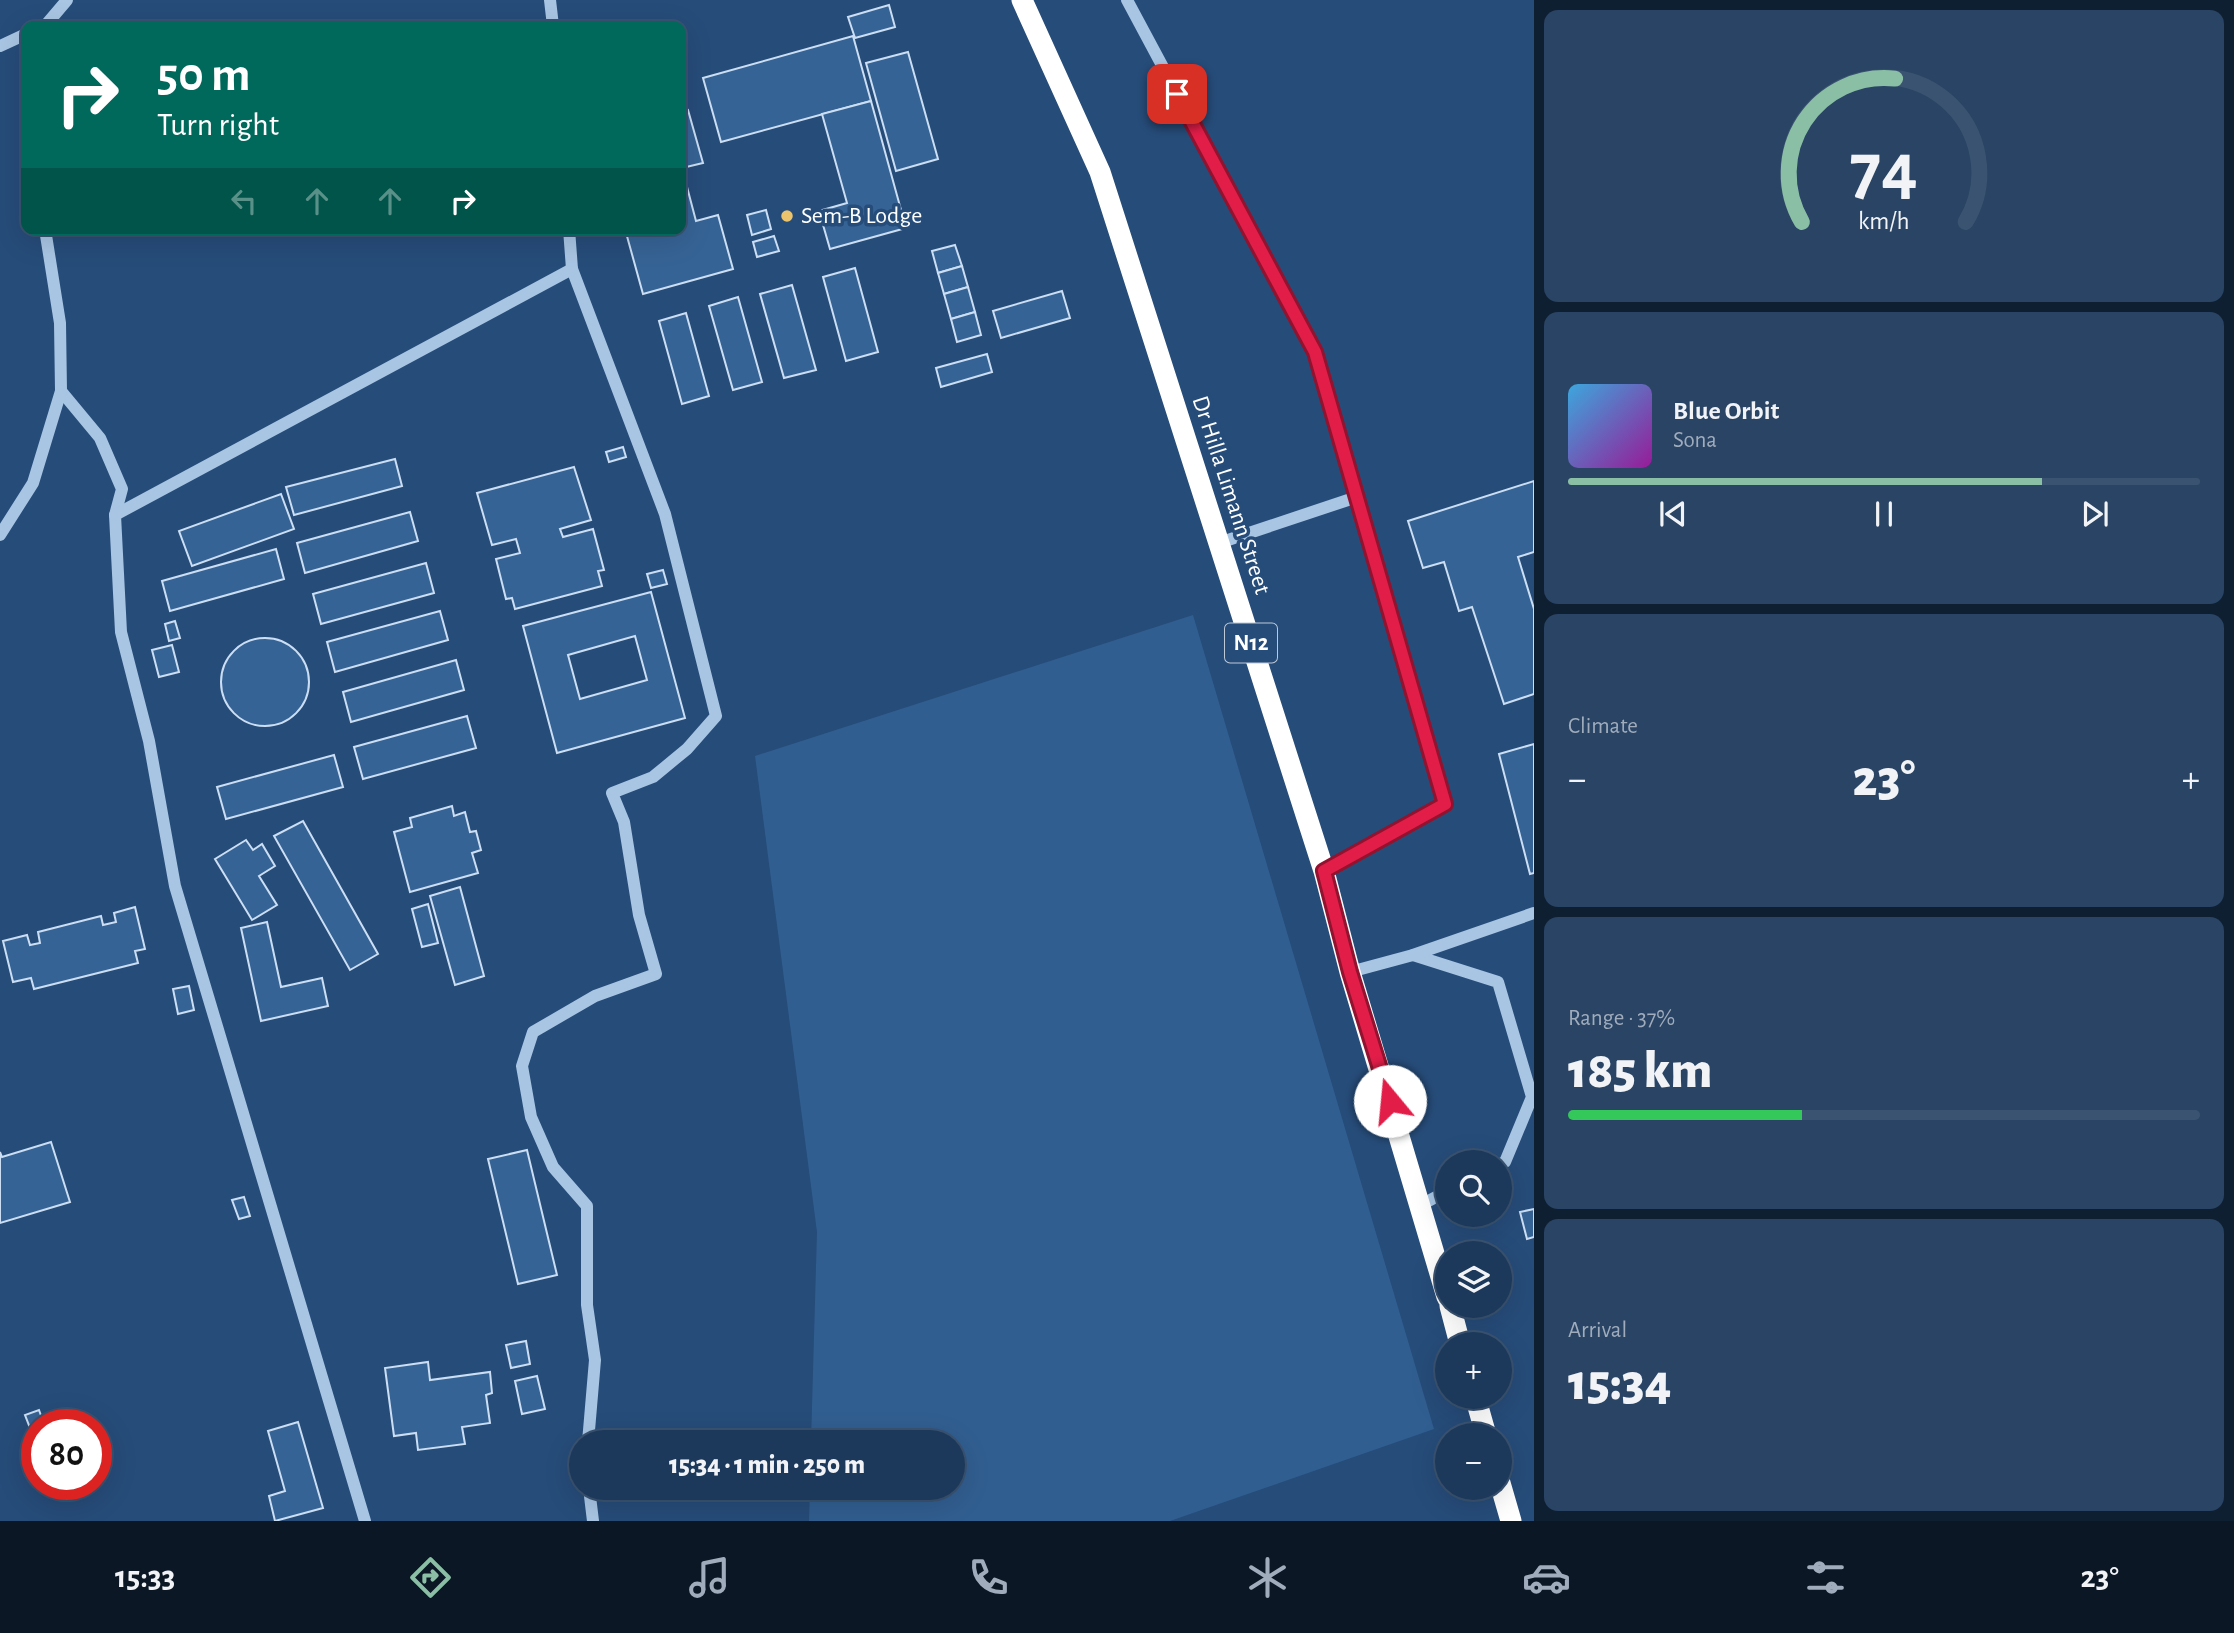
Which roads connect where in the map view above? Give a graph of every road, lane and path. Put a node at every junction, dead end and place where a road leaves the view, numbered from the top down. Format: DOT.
graph roads {
  1 [pos="68,0"];
  2 [pos="550,0"];
  3 [pos="1022,0"];
  4 [pos="1127,0"];
  5 [pos="50,21"];
  6 [pos="552,21"];
  7 [pos="21,36"];
  8 [pos="0,46"];
  9 [pos="46,235"];
  10 [pos="569,235"];
  11 [pos="572,269"];
  12 [pos="61,391"];
  13 [pos="1357,497"];
  14 [pos="115,515"];
  15 [pos="0,535"];
  16 [pos="1219,543"];
  17 [pos="1324,871"];
  18 [pos="1534,913"];
  19 [pos="1413,955"];
  20 [pos="1350,972"];
  21 [pos="1510,1150"];
  22 [pos="1435,1197"];
  23 [pos="1421,1205"];
  24 [pos="1435,1255"];
  25 [pos="589,1430"];
  26 [pos="590,1500"];
  27 [pos="1504,1500"];
  28 [pos="365,1521"];
  29 [pos="593,1521"];
  30 [pos="1510,1521"];
  1 -- 5 [label="street"];
  2 -- 6 [label="street"];
  3 -- 16 [label="highway, Dr Hilla Limann Street / N12"];
  4 -- 13 [label="street"];
  7 -- 8 [label="street"];
  9 -- 12 [label="street"];
  10 -- 11 [label="street"];
  11 -- 14 [label="street"];
  11 -- 25 [label="street"];
  12 -- 14 [label="street"];
  12 -- 15 [label="street"];
  13 -- 16 [label="street"];
  13 -- 17 [label="street"];
  14 -- 28 [label="street"];
  16 -- 17 [label="highway, Dr Hilla Limann Street / N12"];
  17 -- 20 [label="highway, Dr Hilla Limann Street / N12"];
  18 -- 19 [label="street"];
  19 -- 20 [label="street"];
  19 -- 21 [label="street"];
  20 -- 23 [label="highway, Dr Hilla Limann Street / N12"];
  22 -- 23 [label="street"];
  23 -- 24 [label="highway, Dr Hilla Limann Street / N12"];
  26 -- 29 [label="street"];
  27 -- 30 [label="highway"];
}
